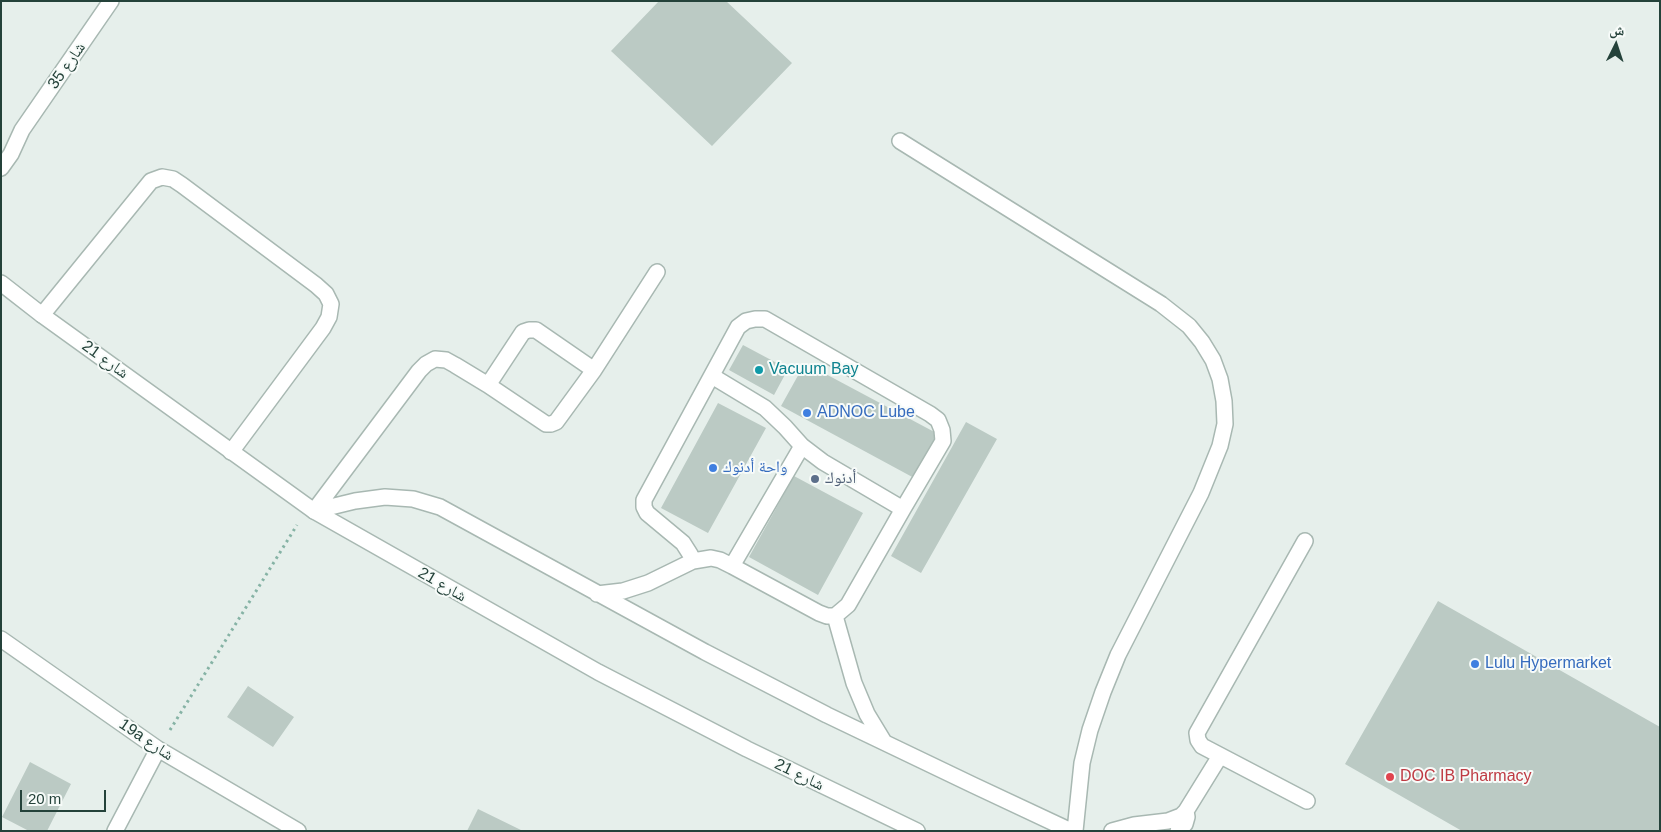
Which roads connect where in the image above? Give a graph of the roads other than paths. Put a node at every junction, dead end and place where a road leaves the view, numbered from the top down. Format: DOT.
graph roads {
  1 [pos="111,1"];
  2 [pos="22,130"];
  3 [pos="900,141"];
  4 [pos="1,147"];
  5 [pos="1,168"];
  6 [pos="657,272"];
  7 [pos="1,283"];
  8 [pos="42,315"];
  9 [pos="594,370"];
  10 [pos="712,376"];
  11 [pos="488,385"];
  12 [pos="802,446"];
  13 [pos="232,452"];
  14 [pos="311,509"];
  15 [pos="902,509"];
  16 [pos="1304,540"];
  17 [pos="694,561"];
  18 [pos="732,566"];
  19 [pos="597,594"];
  20 [pos="835,616"];
  21 [pos="1,639"];
  22 [pos="884,742"];
  23 [pos="158,749"];
  24 [pos="1220,756"];
  25 [pos="1307,801"];
  26 [pos="1186,811"];
  27 [pos="896,826"];
  28 [pos="115,831"];
  29 [pos="298,831"];
  30 [pos="917,831"];
  31 [pos="1073,831"];
  32 [pos="1112,831"];
  33 [pos="1178,831"];
  1 -- 2 [label="street, شارع 35"];
  2 -- 4 [label="street, شارع 35"];
  2 -- 5 [label="street, شارع 35"];
  3 -- 31 [label="street"];
  6 -- 9 [label="street"];
  7 -- 8 [label="street, شارع 21"];
  8 -- 13 [label="street, شارع 21"];
  8 -- 13 [label="street"];
  9 -- 11 [label="street"];
  9 -- 11 [label="street"];
  10 -- 12 [label="street"];
  10 -- 15 [label="street"];
  10 -- 17 [label="street"];
  11 -- 14 [label="street"];
  12 -- 15 [label="street"];
  12 -- 18 [label="street"];
  13 -- 14 [label="street, شارع 21"];
  14 -- 19 [label="street"];
  14 -- 27 [label="street, شارع 21"];
  15 -- 20 [label="street"];
  16 -- 24 [label="street"];
  17 -- 18 [label="street"];
  17 -- 19 [label="street"];
  18 -- 20 [label="street"];
  19 -- 22 [label="street"];
  20 -- 22 [label="street"];
  21 -- 23 [label="street, 19a شارع"];
  22 -- 31 [label="street"];
  23 -- 28 [label="street"];
  23 -- 29 [label="street, 19a شارع"];
  24 -- 25 [label="street"];
  24 -- 26 [label="street"];
  26 -- 32 [label="street"];
  26 -- 33 [label="street"];
  27 -- 30 [label="street, شارع 21"];
}
